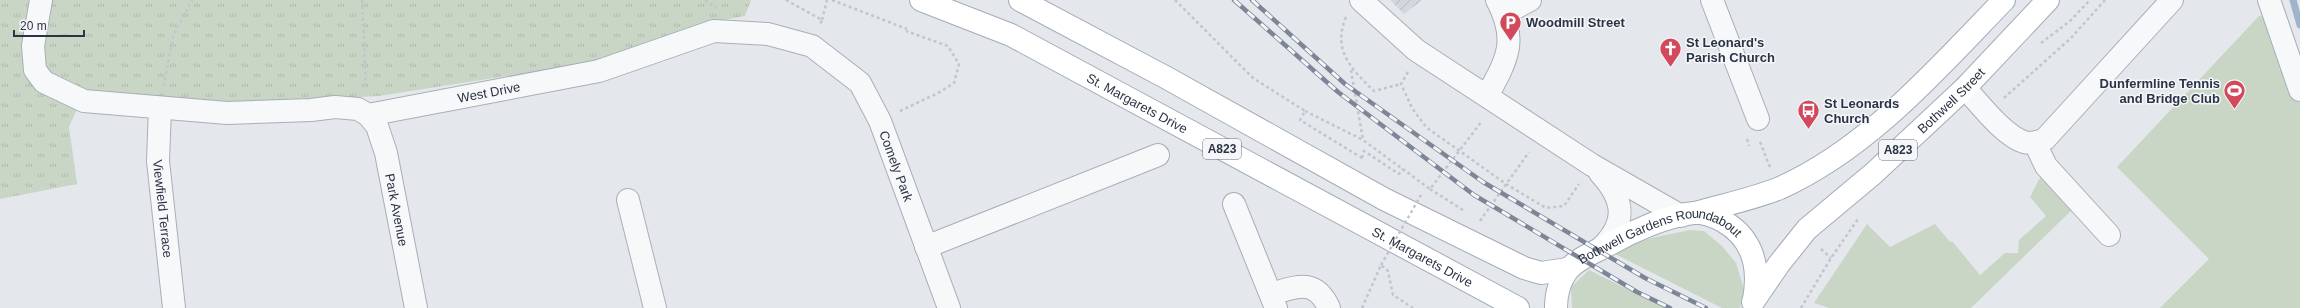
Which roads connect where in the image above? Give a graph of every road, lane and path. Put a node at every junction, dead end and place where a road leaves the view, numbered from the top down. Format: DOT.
graph roads {
  1 [pos="41,0"];
  2 [pos="192,0"];
  3 [pos="362,0"];
  4 [pos="786,0"];
  5 [pos="827,0"];
  6 [pos="832,0"];
  7 [pos="921,0"];
  8 [pos="1020,0"];
  9 [pos="1175,0"];
  10 [pos="1530,0"];
  11 [pos="1712,0"];
  12 [pos="2004,0"];
  13 [pos="2048,0"];
  14 [pos="2090,0"];
  15 [pos="2105,0"];
  16 [pos="2172,0"];
  17 [pos="2270,0"];
  18 [pos="1362,5"];
  19 [pos="1501,7"];
  20 [pos="822,20"];
  21 [pos="2038,45"];
  22 [pos="812,46"];
  23 [pos="1411,68"];
  24 [pos="1351,70"];
  25 [pos="165,79"];
  26 [pos="1401,84"];
  27 [pos="1965,88"];
  28 [pos="2300,90"];
  29 [pos="2001,93"];
  30 [pos="1486,106"];
  31 [pos="160,108"];
  32 [pos="1305,111"];
  33 [pos="368,114"];
  34 [pos="1758,118"];
  35 [pos="1300,120"];
  36 [pos="880,121"];
  37 [pos="1363,140"];
  38 [pos="2035,143"];
  39 [pos="1533,147"];
  40 [pos="1460,151"];
  41 [pos="1158,155"];
  42 [pos="1362,158"];
  43 [pos="1402,169"];
  44 [pos="1587,173"];
  45 [pos="1506,184"];
  46 [pos="1430,189"];
  47 [pos="1421,194"];
  48 [pos="628,200"];
  49 [pos="1234,204"];
  50 [pos="1468,214"];
  51 [pos="1688,214"];
  52 [pos="1862,214"];
  53 [pos="1474,218"];
  54 [pos="2109,235"];
  55 [pos="926,247"];
  56 [pos="1601,248"];
  57 [pos="1381,265"];
  58 [pos="1568,269"];
  59 [pos="1273,301"];
  60 [pos="1752,305"];
  61 [pos="174,308"];
  62 [pos="416,308"];
  63 [pos="655,308"];
  64 [pos="949,308"];
  65 [pos="1329,308"];
  66 [pos="1362,308"];
  67 [pos="1414,308"];
  68 [pos="1518,308"];
  69 [pos="1556,308"];
  70 [pos="1801,308"];
  1 -- 31 [label="street, West Drive"];
  2 -- 25 [label="path"];
  3 -- 33 [label="path"];
  4 -- 20 [label="path"];
  5 -- 20 [label="path"];
  6 -- 36 [label="path"];
  7 -- 68 [label="main road, St. Margarets Drive / A823"];
  8 -- 58 [label="main road, A823"];
  9 -- 32 [label="path"];
  10 -- 19 [label="street"];
  11 -- 34 [label="street"];
  12 -- 51 [label="main road, A823"];
  13 -- 27 [label="main road, Bothwell Street / A823"];
  14 -- 21 [label="path"];
  15 -- 29 [label="path"];
  16 -- 38 [label="street"];
  17 -- 28 [label="street"];
  18 -- 24 [label="path"];
  18 -- 30 [label="street"];
  19 -- 30 [label="street"];
  20 -- 22 [label="path"];
  22 -- 33 [label="street, West Drive"];
  22 -- 36 [label="street, Comely Park"];
  23 -- 26 [label="path"];
  24 -- 26 [label="path"];
  24 -- 37 [label="path"];
  26 -- 40 [label="path"];
  27 -- 38 [label="street"];
  27 -- 60 [label="main road, Bothwell Street / A823"];
  30 -- 40 [label="path"];
  30 -- 44 [label="street"];
  31 -- 33 [label="street, West Drive"];
  31 -- 61 [label="street, Viewfield Terrace"];
  32 -- 35 [label="path"];
  32 -- 37 [label="path"];
  33 -- 62 [label="street, Park Avenue"];
  36 -- 55 [label="street, Comely Park"];
  37 -- 43 [label="path"];
  38 -- 54 [label="street"];
  39 -- 45 [label="path"];
  40 -- 45 [label="path"];
  40 -- 46 [label="path"];
  41 -- 55 [label="street"];
  42 -- 43 [label="path"];
  43 -- 46 [label="path"];
  44 -- 45 [label="path"];
  44 -- 51 [label="street"];
  44 -- 56 [label="street"];
  45 -- 53 [label="path"];
  46 -- 50 [label="path"];
  47 -- 57 [label="path, bridge"];
  48 -- 63 [label="street"];
  49 -- 59 [label="street"];
  51 -- 56 [label="main road, Bothwell Gardens Roundabout / A823"];
  51 -- 60 [label="main road, Bothwell Gardens Roundabout / A823"];
  52 -- 70 [label="path"];
  55 -- 64 [label="street, Comely Park"];
  56 -- 58 [label="main road, Bothwell Gardens Roundabout / A823"];
  57 -- 66 [label="path"];
  57 -- 67 [label="path"];
  58 -- 69 [label="main road, Bothwell Gardens Roundabout"];
  59 -- 65 [label="street"];
}
